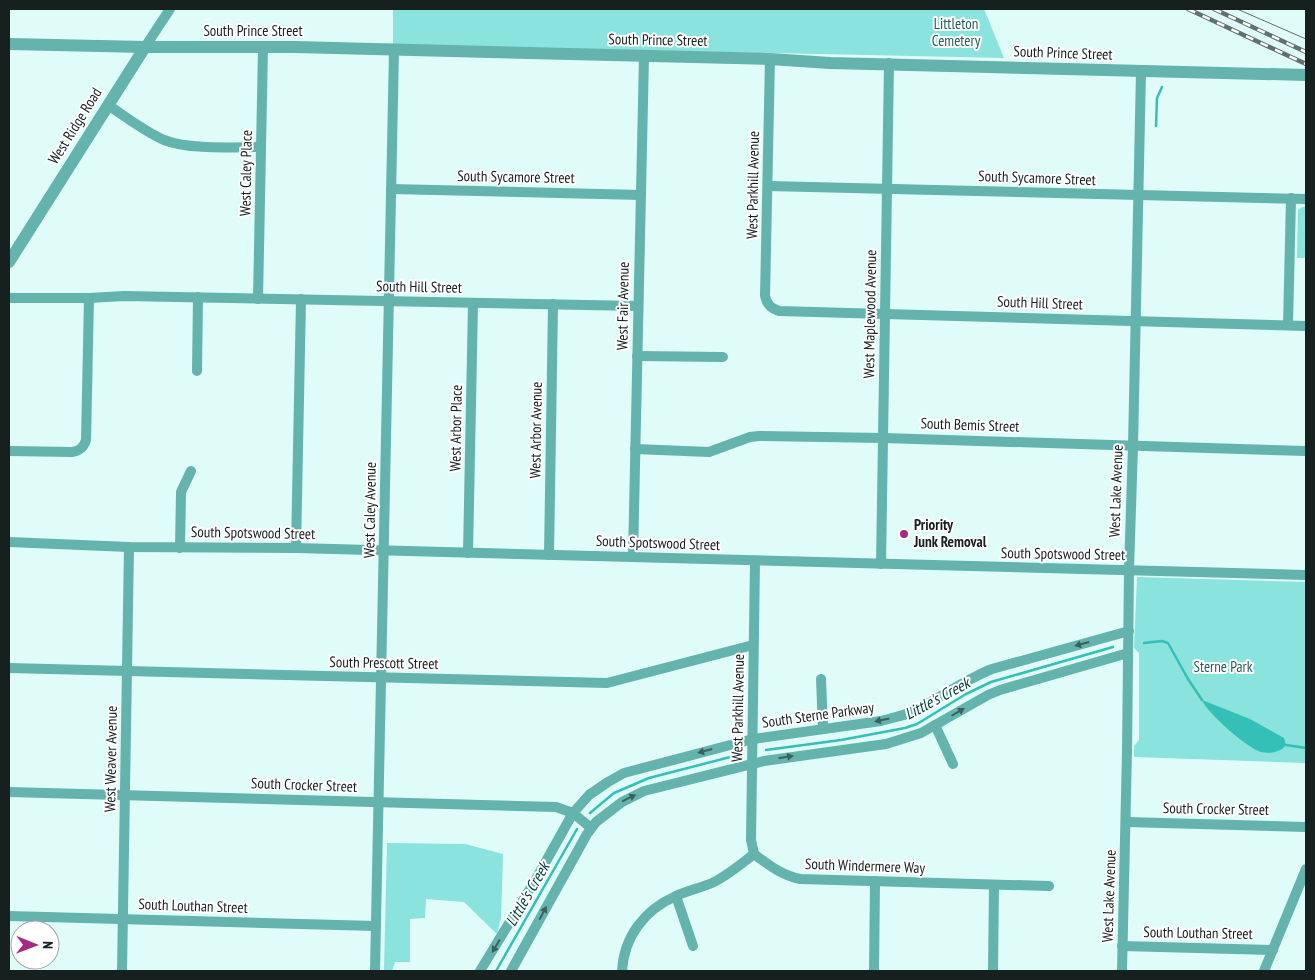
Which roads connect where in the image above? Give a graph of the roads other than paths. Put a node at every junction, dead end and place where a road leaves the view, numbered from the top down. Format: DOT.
graph roads {
  1 [pos="170,9"];
  2 [pos="9,44"];
  3 [pos="145,48"];
  4 [pos="262,48"];
  5 [pos="394,50"];
  6 [pos="644,56"];
  7 [pos="770,59"];
  8 [pos="890,63"];
  9 [pos="1141,71"];
  10 [pos="1306,74"];
  11 [pos="108,105"];
  12 [pos="261,148"];
  13 [pos="768,186"];
  14 [pos="888,188"];
  15 [pos="391,190"];
  16 [pos="641,195"];
  17 [pos="1138,196"];
  18 [pos="1291,198"];
  19 [pos="1306,199"];
  20 [pos="9,262"];
  21 [pos="198,297"];
  22 [pos="9,298"];
  23 [pos="89,298"];
  24 [pos="258,299"];
  25 [pos="301,299"];
  26 [pos="389,301"];
  27 [pos="473,302"];
  28 [pos="553,304"];
  29 [pos="638,306"];
  30 [pos="772,308"];
  31 [pos="885,313"];
  32 [pos="1135,321"];
  33 [pos="1288,325"];
  34 [pos="1306,326"];
  35 [pos="637,356"];
  36 [pos="723,357"];
  37 [pos="197,371"];
  38 [pos="883,438"];
  39 [pos="1133,446"];
  40 [pos="636,450"];
  41 [pos="9,451"];
  42 [pos="1306,451"];
  43 [pos="191,471"];
  44 [pos="9,542"];
  45 [pos="129,547"];
  46 [pos="180,548"];
  47 [pos="296,548"];
  48 [pos="384,551"];
  49 [pos="468,553"];
  50 [pos="549,555"];
  51 [pos="633,557"];
  52 [pos="754,561"];
  53 [pos="881,564"];
  54 [pos="1129,570"];
  55 [pos="1306,575"];
  56 [pos="1128,631"];
  57 [pos="753,646"];
  58 [pos="1128,653"];
  59 [pos="9,668"];
  60 [pos="127,671"];
  61 [pos="381,678"];
  62 [pos="821,679"];
  63 [pos="934,725"];
  64 [pos="823,728"];
  65 [pos="752,739"];
  66 [pos="752,764"];
  67 [pos="953,764"];
  68 [pos="9,792"];
  69 [pos="126,795"];
  70 [pos="379,802"];
  71 [pos="572,813"];
  72 [pos="1126,822"];
  73 [pos="1306,827"];
  74 [pos="591,828"];
  75 [pos="754,854"];
  76 [pos="1306,869"];
  77 [pos="875,881"];
  78 [pos="994,885"];
  79 [pos="1049,886"];
  80 [pos="676,896"];
  81 [pos="9,916"];
  82 [pos="123,919"];
  83 [pos="376,926"];
  84 [pos="694,946"];
  85 [pos="1122,946"];
  86 [pos="1272,950"];
  87 [pos="122,971"];
  88 [pos="375,971"];
  89 [pos="480,971"];
  90 [pos="511,971"];
  91 [pos="622,971"];
  92 [pos="874,971"];
  93 [pos="993,971"];
  94 [pos="1122,971"];
  95 [pos="1264,971"];
  1 -- 3 [label="street, West Ridge Road"];
  2 -- 3 [label="street, South Prince Street"];
  3 -- 4 [label="street, South Prince Street"];
  3 -- 11 [label="street, West Ridge Road"];
  4 -- 5 [label="street, South Prince Street"];
  4 -- 12 [label="street, West Caley Place"];
  5 -- 6 [label="street, South Prince Street"];
  5 -- 15 [label="street, West Caley Avenue"];
  6 -- 7 [label="street, South Prince Street"];
  6 -- 16 [label="street, West Fair Avenue"];
  7 -- 8 [label="street, South Prince Street"];
  7 -- 13 [label="street, West Parkhill Avenue"];
  8 -- 9 [label="street, South Prince Street"];
  8 -- 14 [label="street, West Maplewood Avenue"];
  9 -- 10 [label="street, South Prince Street"];
  9 -- 17 [label="street, West Lake Avenue"];
  11 -- 12 [label="street"];
  11 -- 20 [label="street, West Ridge Road"];
  12 -- 24 [label="street, West Caley Place"];
  13 -- 14 [label="street, South Sycamore Street"];
  13 -- 30 [label="street, West Parkhill Avenue"];
  14 -- 17 [label="street, South Sycamore Street"];
  14 -- 31 [label="street, West Maplewood Avenue"];
  15 -- 16 [label="street, South Sycamore Street"];
  15 -- 26 [label="street, West Caley Avenue"];
  16 -- 29 [label="street, West Fair Avenue"];
  17 -- 18 [label="street, South Sycamore Street"];
  17 -- 32 [label="street, West Lake Avenue"];
  18 -- 19 [label="street, South Sycamore Street"];
  18 -- 33 [label="street"];
  21 -- 23 [label="street, South Hill Street"];
  21 -- 24 [label="street, South Hill Street"];
  21 -- 37 [label="street"];
  22 -- 23 [label="street, South Hill Street"];
  23 -- 41 [label="street"];
  24 -- 25 [label="street, South Hill Street"];
  25 -- 26 [label="street, South Hill Street"];
  25 -- 47 [label="street"];
  26 -- 27 [label="street, South Hill Street"];
  26 -- 48 [label="street, West Caley Avenue"];
  27 -- 28 [label="street, South Hill Street"];
  27 -- 49 [label="street, West Arbor Place"];
  28 -- 29 [label="street, South Hill Street"];
  28 -- 50 [label="street, West Arbor Avenue"];
  29 -- 35 [label="street, West Fair Avenue"];
  30 -- 31 [label="street, South Hill Street"];
  31 -- 32 [label="street, South Hill Street"];
  31 -- 38 [label="street, West Maplewood Avenue"];
  32 -- 33 [label="street, South Hill Street"];
  32 -- 39 [label="street, West Lake Avenue"];
  33 -- 34 [label="street, South Hill Street"];
  35 -- 36 [label="street"];
  35 -- 40 [label="street, West Fair Avenue"];
  38 -- 39 [label="street, South Bemis Street"];
  38 -- 40 [label="street, South Bemis Street"];
  38 -- 53 [label="street, West Maplewood Avenue"];
  39 -- 42 [label="street, South Bemis Street"];
  39 -- 54 [label="street, West Lake Avenue"];
  40 -- 51 [label="street, West Fair Avenue"];
  43 -- 46 [label="street"];
  44 -- 45 [label="street, South Spotswood Street"];
  45 -- 46 [label="street, South Spotswood Street"];
  45 -- 60 [label="street, West Weaver Avenue"];
  46 -- 47 [label="street, South Spotswood Street"];
  47 -- 48 [label="street, South Spotswood Street"];
  48 -- 49 [label="street, South Spotswood Street"];
  48 -- 61 [label="street, West Caley Avenue"];
  49 -- 50 [label="street, South Spotswood Street"];
  50 -- 51 [label="street, South Spotswood Street"];
  51 -- 52 [label="street, South Spotswood Street"];
  52 -- 53 [label="street, South Spotswood Street"];
  52 -- 57 [label="street, West Parkhill Avenue"];
  53 -- 54 [label="street, South Spotswood Street"];
  54 -- 55 [label="street, South Spotswood Street"];
  54 -- 56 [label="street, West Lake Avenue"];
  56 -- 58 [label="street, West Lake Avenue"];
  56 -- 64 [label="street, South Sterne Parkway, one-way"];
  57 -- 61 [label="street, South Prescott Street"];
  57 -- 65 [label="street, West Parkhill Avenue"];
  63 -- 58 [label="street, one-way"];
  58 -- 72 [label="street, West Lake Avenue"];
  59 -- 60 [label="street, South Prescott Street"];
  60 -- 61 [label="street, South Prescott Street"];
  60 -- 69 [label="street, West Weaver Avenue"];
  61 -- 70 [label="street, West Caley Avenue"];
  62 -- 64 [label="street"];
  66 -- 63 [label="street, one-way"];
  63 -- 67 [label="street"];
  64 -- 65 [label="street, South Sterne Parkway"];
  65 -- 66 [label="street, West Parkhill Avenue"];
  65 -- 71 [label="street, South Sterne Parkway, one-way"];
  74 -- 66 [label="street, one-way"];
  66 -- 75 [label="street, West Parkhill Avenue"];
  68 -- 69 [label="street, South Crocker Street"];
  69 -- 70 [label="street, South Crocker Street"];
  69 -- 82 [label="street, West Weaver Avenue"];
  70 -- 71 [label="street, South Crocker Street"];
  70 -- 83 [label="street, West Caley Avenue"];
  71 -- 74 [label="street, South Crocker Street"];
  71 -- 89 [label="street, South Sterne Parkway, one-way"];
  72 -- 73 [label="street, South Crocker Street"];
  72 -- 85 [label="street, West Lake Avenue"];
  90 -- 74 [label="street, one-way"];
  75 -- 77 [label="street, South Windermere Way"];
  75 -- 80 [label="street"];
  76 -- 86 [label="street"];
  77 -- 78 [label="street, South Windermere Way"];
  77 -- 92 [label="street"];
  78 -- 79 [label="street, South Windermere Way"];
  78 -- 93 [label="street"];
  80 -- 84 [label="street"];
  80 -- 91 [label="street"];
  81 -- 82 [label="street, South Louthan Street"];
  82 -- 83 [label="street, South Louthan Street"];
  82 -- 87 [label="street, West Weaver Avenue"];
  83 -- 88 [label="street, West Caley Avenue"];
  85 -- 86 [label="street, South Louthan Street"];
  85 -- 94 [label="street, West Lake Avenue"];
  86 -- 95 [label="street"];
}
